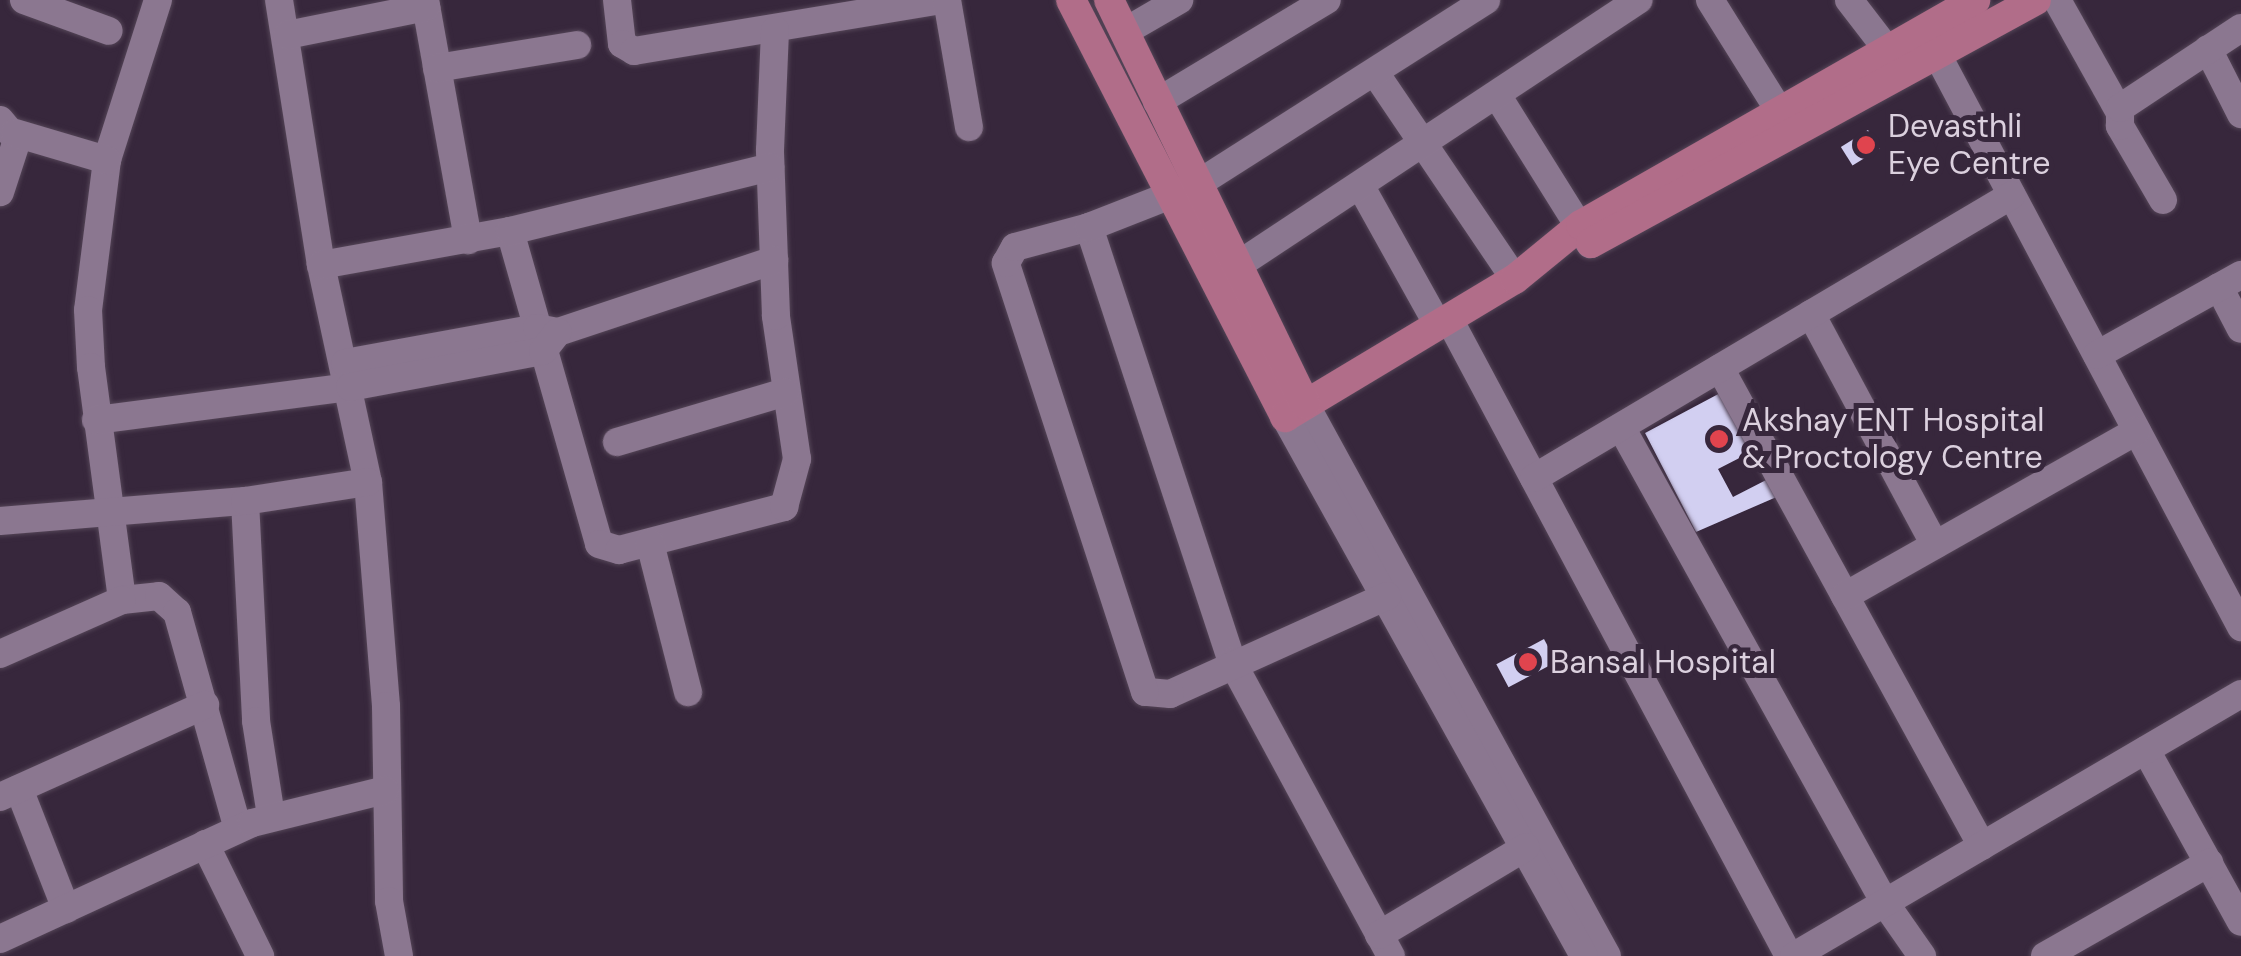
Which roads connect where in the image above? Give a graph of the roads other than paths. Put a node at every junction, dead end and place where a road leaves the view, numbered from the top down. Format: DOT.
graph roads {
  1 [pos="24,0"];
  2 [pos="158,0"];
  3 [pos="279,0"];
  4 [pos="617,0"];
  5 [pos="944,0"];
  6 [pos="1071,0"];
  7 [pos="1109,0"];
  8 [pos="1178,0"];
  9 [pos="1327,0"];
  10 [pos="1486,0"];
  11 [pos="1639,0"];
  12 [pos="1710,0"];
  13 [pos="1848,0"];
  14 [pos="2036,0"];
  15 [pos="2056,0"];
  16 [pos="426,3"];
  17 [pos="1957,4"];
  18 [pos="55,5"];
  19 [pos="793,26"];
  20 [pos="2241,28"];
  21 [pos="108,31"];
  22 [pos="1124,32"];
  23 [pos="287,35"];
  24 [pos="577,45"];
  25 [pos="2208,49"];
  26 [pos="1889,52"];
  27 [pos="1937,54"];
  28 [pos="437,68"];
  29 [pos="1376,74"];
  30 [pos="1496,95"];
  31 [pos="1157,102"];
  32 [pos="1780,112"];
  33 [pos="2119,112"];
  34 [pos="2241,114"];
  35 [pos="8,127"];
  36 [pos="969,127"];
  37 [pos="1424,142"];
  38 [pos="107,160"];
  39 [pos="770,168"];
  40 [pos="1196,185"];
  41 [pos="1360,185"];
  42 [pos="0,192"];
  43 [pos="2012,195"];
  44 [pos="1168,198"];
  45 [pos="2163,200"];
  46 [pos="1090,227"];
  47 [pos="510,231"];
  48 [pos="1578,238"];
  49 [pos="468,240"];
  50 [pos="774,260"];
  51 [pos="321,265"];
  52 [pos="1235,267"];
  53 [pos="1514,279"];
  54 [pos="2230,281"];
  55 [pos="1811,314"];
  56 [pos="1443,322"];
  57 [pos="2241,329"];
  58 [pos="546,337"];
  59 [pos="2097,355"];
  60 [pos="1720,368"];
  61 [pos="347,375"];
  62 [pos="786,392"];
  63 [pos="1296,410"];
  64 [pos="96,420"];
  65 [pos="1621,427"];
  66 [pos="2138,431"];
  67 [pos="617,442"];
  68 [pos="1534,478"];
  69 [pos="368,482"];
  70 [pos="245,501"];
  71 [pos="106,512"];
  72 [pos="0,521"];
  73 [pos="650,542"];
  74 [pos="1935,545"];
  75 [pos="119,583"];
  76 [pos="1387,596"];
  77 [pos="1845,596"];
  78 [pos="2241,627"];
  79 [pos="0,654"];
  80 [pos="1232,662"];
  81 [pos="688,692"];
  82 [pos="2241,694"];
  83 [pos="205,706"];
  84 [pos="2146,750"];
  85 [pos="385,790"];
  86 [pos="9,793"];
  87 [pos="271,816"];
  88 [pos="238,829"];
  89 [pos="205,844"];
  90 [pos="1982,846"];
  91 [pos="1526,847"];
  92 [pos="2209,864"];
  93 [pos="1886,902"];
  94 [pos="66,908"];
  95 [pos="2241,922"];
  96 [pos="0,940"];
  97 [pos="1385,945"];
  98 [pos="260,956"];
  99 [pos="398,956"];
  100 [pos="1584,956"];
  101 [pos="1607,956"];
  102 [pos="1792,956"];
  103 [pos="1922,956"];
  104 [pos="2044,956"];
  1 -- 18 [label="street"];
  2 -- 38 [label="street"];
  3 -- 23 [label="street"];
  4 -- 19 [label="street"];
  5 -- 19 [label="street"];
  5 -- 36 [label="street"];
  6 -- 44 [label="main road"];
  7 -- 22 [label="main road"];
  8 -- 22 [label="street"];
  9 -- 31 [label="street"];
  10 -- 29 [label="street"];
  11 -- 30 [label="street"];
  12 -- 32 [label="street"];
  13 -- 26 [label="street"];
  14 -- 27 [label="main road"];
  15 -- 33 [label="street"];
  16 -- 23 [label="street"];
  16 -- 28 [label="street"];
  17 -- 26 [label="main road"];
  18 -- 21 [label="street"];
  19 -- 39 [label="street"];
  20 -- 25 [label="street"];
  22 -- 31 [label="main road"];
  23 -- 51 [label="street"];
  24 -- 28 [label="street"];
  25 -- 33 [label="street"];
  25 -- 34 [label="street"];
  26 -- 32 [label="main road"];
  27 -- 43 [label="street"];
  27 -- 48 [label="main road"];
  28 -- 49 [label="street"];
  29 -- 37 [label="street"];
  29 -- 40 [label="street"];
  30 -- 37 [label="street"];
  30 -- 48 [label="street"];
  31 -- 40 [label="main road"];
  32 -- 48 [label="main road"];
  33 -- 45 [label="street"];
  35 -- 38 [label="street"];
  35 -- 42 [label="street"];
  37 -- 41 [label="street"];
  37 -- 53 [label="street"];
  38 -- 64 [label="street"];
  39 -- 47 [label="street"];
  39 -- 50 [label="street"];
  40 -- 44 [label="street"];
  40 -- 52 [label="main road"];
  41 -- 52 [label="street"];
  41 -- 56 [label="street"];
  43 -- 55 [label="street"];
  43 -- 59 [label="street"];
  44 -- 46 [label="street"];
  44 -- 63 [label="main road"];
  46 -- 80 [label="street"];
  46 -- 80 [label="street"];
  47 -- 49 [label="street"];
  47 -- 58 [label="street"];
  48 -- 53 [label="main road"];
  49 -- 51 [label="street"];
  50 -- 58 [label="street"];
  50 -- 62 [label="street"];
  51 -- 61 [label="street"];
  52 -- 63 [label="main road"];
  53 -- 56 [label="main road"];
  54 -- 57 [label="street"];
  54 -- 59 [label="street"];
  55 -- 60 [label="street"];
  55 -- 74 [label="street"];
  56 -- 63 [label="main road"];
  56 -- 68 [label="street"];
  58 -- 61 [label="street"];
  58 -- 73 [label="street"];
  59 -- 66 [label="street"];
  60 -- 65 [label="street"];
  60 -- 77 [label="street"];
  61 -- 64 [label="street"];
  61 -- 69 [label="street"];
  62 -- 67 [label="street"];
  62 -- 73 [label="street"];
  63 -- 76 [label="street"];
  63 -- 101 [label="street"];
  64 -- 71 [label="street"];
  65 -- 68 [label="street"];
  65 -- 93 [label="street"];
  66 -- 74 [label="street"];
  66 -- 78 [label="street"];
  68 -- 102 [label="street"];
  69 -- 70 [label="street"];
  69 -- 85 [label="street"];
  70 -- 71 [label="street"];
  70 -- 87 [label="street"];
  71 -- 72 [label="street"];
  71 -- 75 [label="street"];
  73 -- 81 [label="street"];
  74 -- 77 [label="street"];
  75 -- 79 [label="street"];
  75 -- 83 [label="street"];
  76 -- 80 [label="street"];
  76 -- 91 [label="street"];
  77 -- 90 [label="street"];
  80 -- 97 [label="street"];
  82 -- 84 [label="street"];
  83 -- 86 [label="street"];
  83 -- 88 [label="street"];
  84 -- 90 [label="street"];
  84 -- 92 [label="street"];
  85 -- 87 [label="street"];
  85 -- 99 [label="street"];
  86 -- 94 [label="street"];
  87 -- 88 [label="street"];
  88 -- 89 [label="street"];
  89 -- 94 [label="street"];
  89 -- 98 [label="street"];
  90 -- 93 [label="street"];
  91 -- 97 [label="street"];
  91 -- 100 [label="street"];
  92 -- 95 [label="street"];
  92 -- 104 [label="street"];
  93 -- 102 [label="street"];
  93 -- 103 [label="street"];
  94 -- 96 [label="street"];
}
